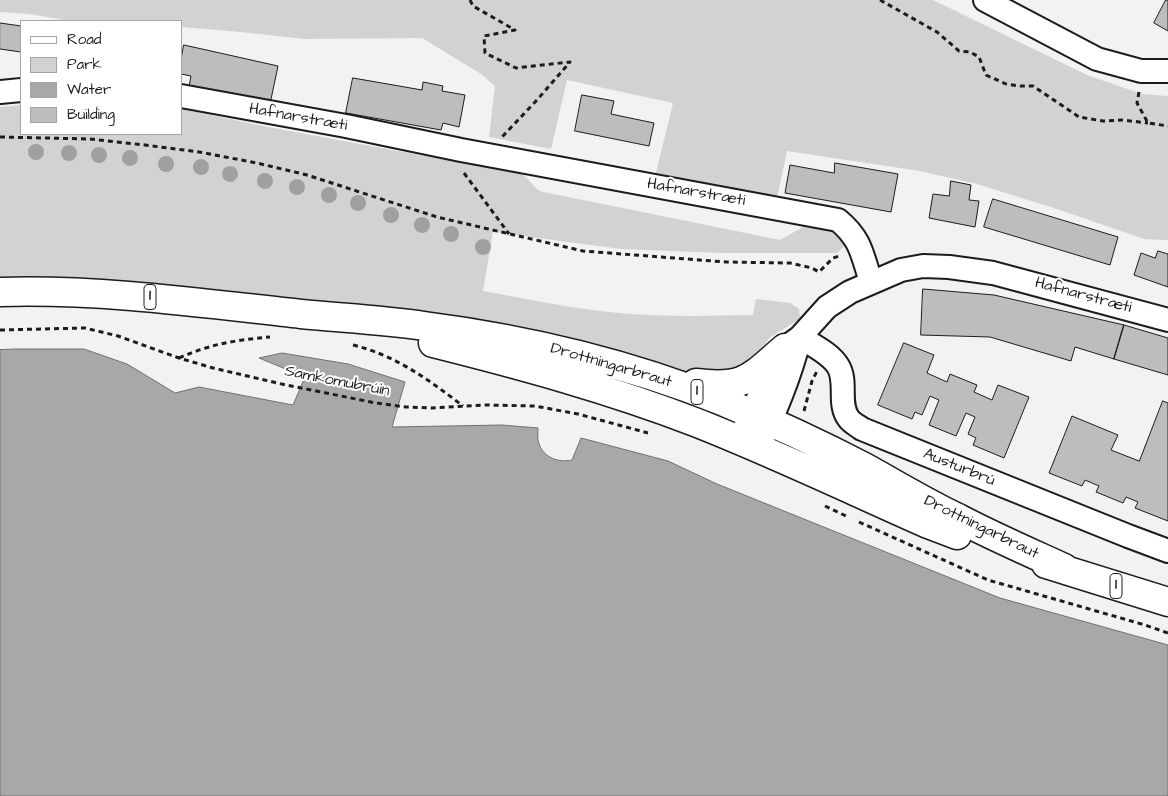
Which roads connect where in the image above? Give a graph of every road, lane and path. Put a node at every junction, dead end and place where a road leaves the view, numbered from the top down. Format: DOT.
graph roads {
  1 [pos="470,0"];
  2 [pos="880,0"];
  3 [pos="985,0"];
  4 [pos="1168,70"];
  5 [pos="1141,71"];
  6 [pos="20,90"];
  7 [pos="0,92"];
  8 [pos="182,96"];
  9 [pos="1148,123"];
  10 [pos="1168,126"];
  11 [pos="0,137"];
  12 [pos="498,157"];
  13 [pos="462,172"];
  14 [pos="509,235"];
  15 [pos="861,249"];
  16 [pos="871,282"];
  17 [pos="0,292"];
  18 [pos="300,314"];
  19 [pos="1168,320"];
  20 [pos="0,330"];
  21 [pos="271,336"];
  22 [pos="792,342"];
  23 [pos="350,344"];
  24 [pos="825,354"];
  25 [pos="179,358"];
  26 [pos="661,379"];
  27 [pos="463,406"];
  28 [pos="803,415"];
  29 [pos="761,418"];
  30 [pos="649,433"];
  31 [pos="748,445"];
  32 [pos="818,504"];
  33 [pos="1168,550"];
  34 [pos="1064,568"];
  35 [pos="1168,602"];
  36 [pos="1168,633"];
  1 -- 12 [label="path"];
  2 -- 9 [label="path"];
  3 -- 5 [label="street"];
  4 -- 5 [label="street"];
  5 -- 9 [label="path"];
  6 -- 7 [label="street"];
  8 -- 12 [label="street, Hafnarstræti"];
  9 -- 10 [label="path"];
  11 -- 14 [label="path"];
  12 -- 15 [label="street, Hafnarstræti"];
  13 -- 14 [label="path"];
  14 -- 15 [label="path"];
  15 -- 16 [label="street, Hafnarstræti"];
  16 -- 19 [label="street, Hafnarstræti"];
  16 -- 22 [label="street"];
  17 -- 18 [label="highway, Drottningarbraut / 1"];
  18 -- 26 [label="highway, Drottningarbraut / 1"];
  18 -- 31 [label="highway, Drottningarbraut / 1"];
  20 -- 25 [label="path, Samkomubrúin"];
  21 -- 25 [label="path"];
  22 -- 24 [label="street, Austurbrú"];
  22 -- 26 [label="highway"];
  22 -- 29 [label="street"];
  23 -- 27 [label="path"];
  24 -- 28 [label="path"];
  24 -- 33 [label="street, Austurbrú"];
  25 -- 27 [label="path, Samkomubrúin"];
  26 -- 29 [label="highway, Drottningarbraut / 1"];
  27 -- 30 [label="path, Samkomubrúin"];
  29 -- 31 [label="street"];
  29 -- 34 [label="highway, Drottningarbraut / 1"];
  31 -- 34 [label="highway, Drottningarbraut / 1"];
  32 -- 36 [label="path"];
  34 -- 35 [label="highway, Drottningarbraut / 1"];
}
